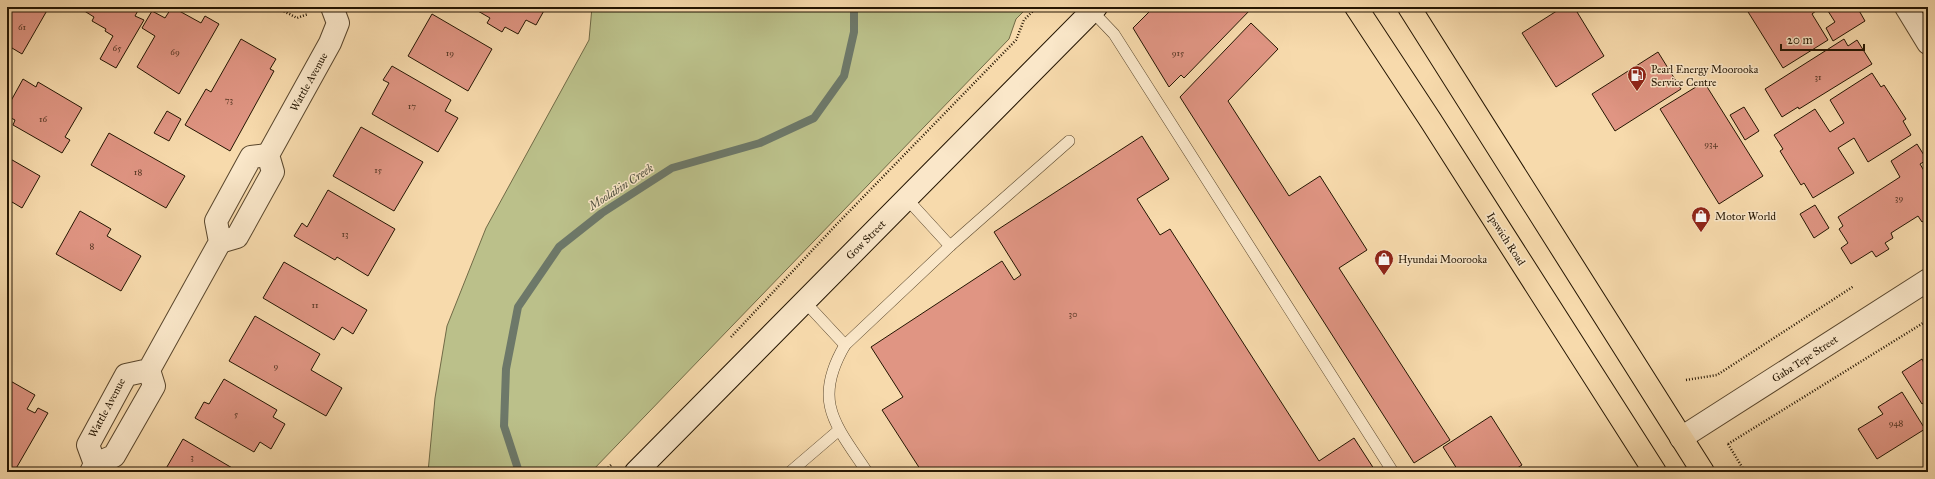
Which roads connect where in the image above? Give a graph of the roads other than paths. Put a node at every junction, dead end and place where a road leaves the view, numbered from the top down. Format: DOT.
graph roads {
  1 [pos="332,7"];
  2 [pos="1356,7"];
  3 [pos="1408,7"];
  4 [pos="1906,7"];
  5 [pos="1094,9"];
  6 [pos="1928,43"];
  7 [pos="1069,141"];
  8 [pos="907,199"];
  9 [pos="950,246"];
  10 [pos="1928,280"];
  11 [pos="804,302"];
  12 [pos="845,345"];
  13 [pos="149,370"];
  14 [pos="839,430"];
  15 [pos="1681,438"];
  16 [pos="93,468"];
  17 [pos="636,472"];
  18 [pos="790,472"];
  19 [pos="867,472"];
  20 [pos="1393,472"];
  21 [pos="1656,472"];
  22 [pos="1703,472"];
  1 -- 13 [label="street, Wattle Avenue"];
  2 -- 21 [label="highway, Ipswich Road"];
  3 -- 15 [label="highway"];
  4 -- 6 [label="street"];
  5 -- 8 [label="street, Gow Street"];
  5 -- 20 [label="lane"];
  7 -- 9 [label="lane"];
  8 -- 9 [label="lane"];
  8 -- 11 [label="street, Gow Street"];
  9 -- 12 [label="lane"];
  10 -- 15 [label="street, Gaba Tepe Street"];
  11 -- 12 [label="lane"];
  11 -- 17 [label="street, Gow Street"];
  12 -- 14 [label="lane"];
  13 -- 16 [label="street, Wattle Avenue"];
  13 -- 16 [label="street, Wattle Avenue"];
  14 -- 18 [label="lane"];
  14 -- 19 [label="lane"];
  15 -- 22 [label="highway"];
}
